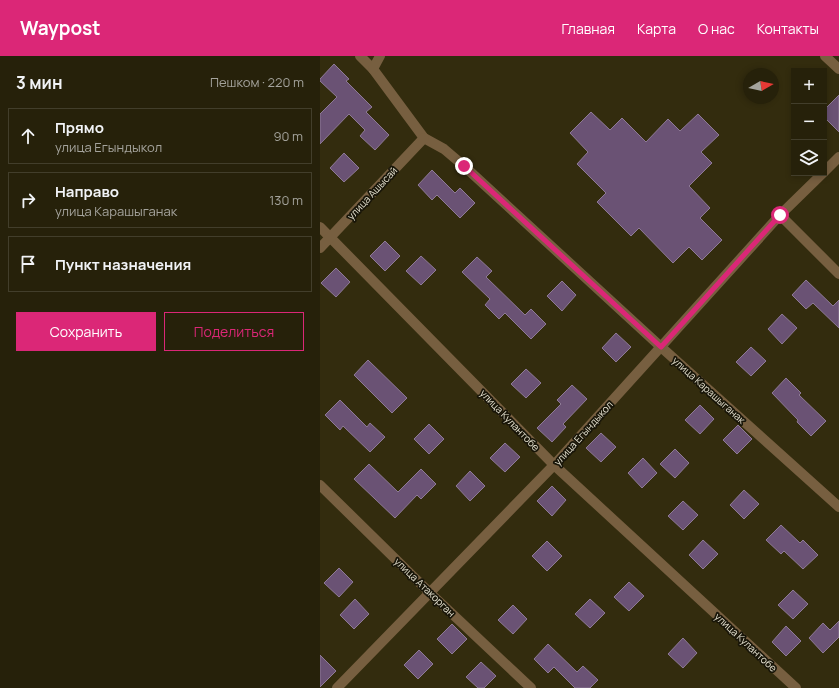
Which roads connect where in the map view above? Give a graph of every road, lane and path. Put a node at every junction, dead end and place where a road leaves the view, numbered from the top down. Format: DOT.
graph roads {
  1 [pos="360,56"];
  2 [pos="380,56"];
  3 [pos="825,56"];
  4 [pos="374,69"];
  5 [pos="839,69"];
  6 [pos="424,138"];
  7 [pos="839,157"];
  8 [pos="827,168"];
  9 [pos="819,176"];
  10 [pos="780,215"];
  11 [pos="320,227"];
  12 [pos="330,237"];
  13 [pos="320,248"];
  14 [pos="839,274"];
  15 [pos="661,347"];
  16 [pos="554,465"];
  17 [pos="320,485"];
  18 [pos="839,506"];
  19 [pos="430,593"];
  20 [pos="337,688"];
  21 [pos="531,688"];
  22 [pos="796,688"];
  1 -- 4 [label="street, улица Карашыганак"];
  2 -- 4 [label="street"];
  3 -- 5 [label="street"];
  4 -- 6 [label="street, улица Карашыганак"];
  6 -- 12 [label="street, улица Ашысай"];
  6 -- 15 [label="street, улица Карашыганак"];
  7 -- 8 [label="street, улица Егындыкол"];
  9 -- 10 [label="street, улица Егындыкол"];
  10 -- 14 [label="street"];
  10 -- 15 [label="street, улица Егындыкол"];
  11 -- 12 [label="street, улица Кулантобе"];
  12 -- 13 [label="street, улица Ашысай"];
  12 -- 16 [label="street, улица Кулантобе"];
  15 -- 16 [label="street, улица Егындыкол"];
  15 -- 18 [label="street, улица Карашыганак"];
  16 -- 19 [label="street, улица Егындыкол"];
  16 -- 22 [label="street, улица Кулантобе"];
  17 -- 19 [label="street, улица Атакорган"];
  19 -- 20 [label="street, улица Егындыкол"];
  19 -- 21 [label="street, улица Атакорган"];
}
